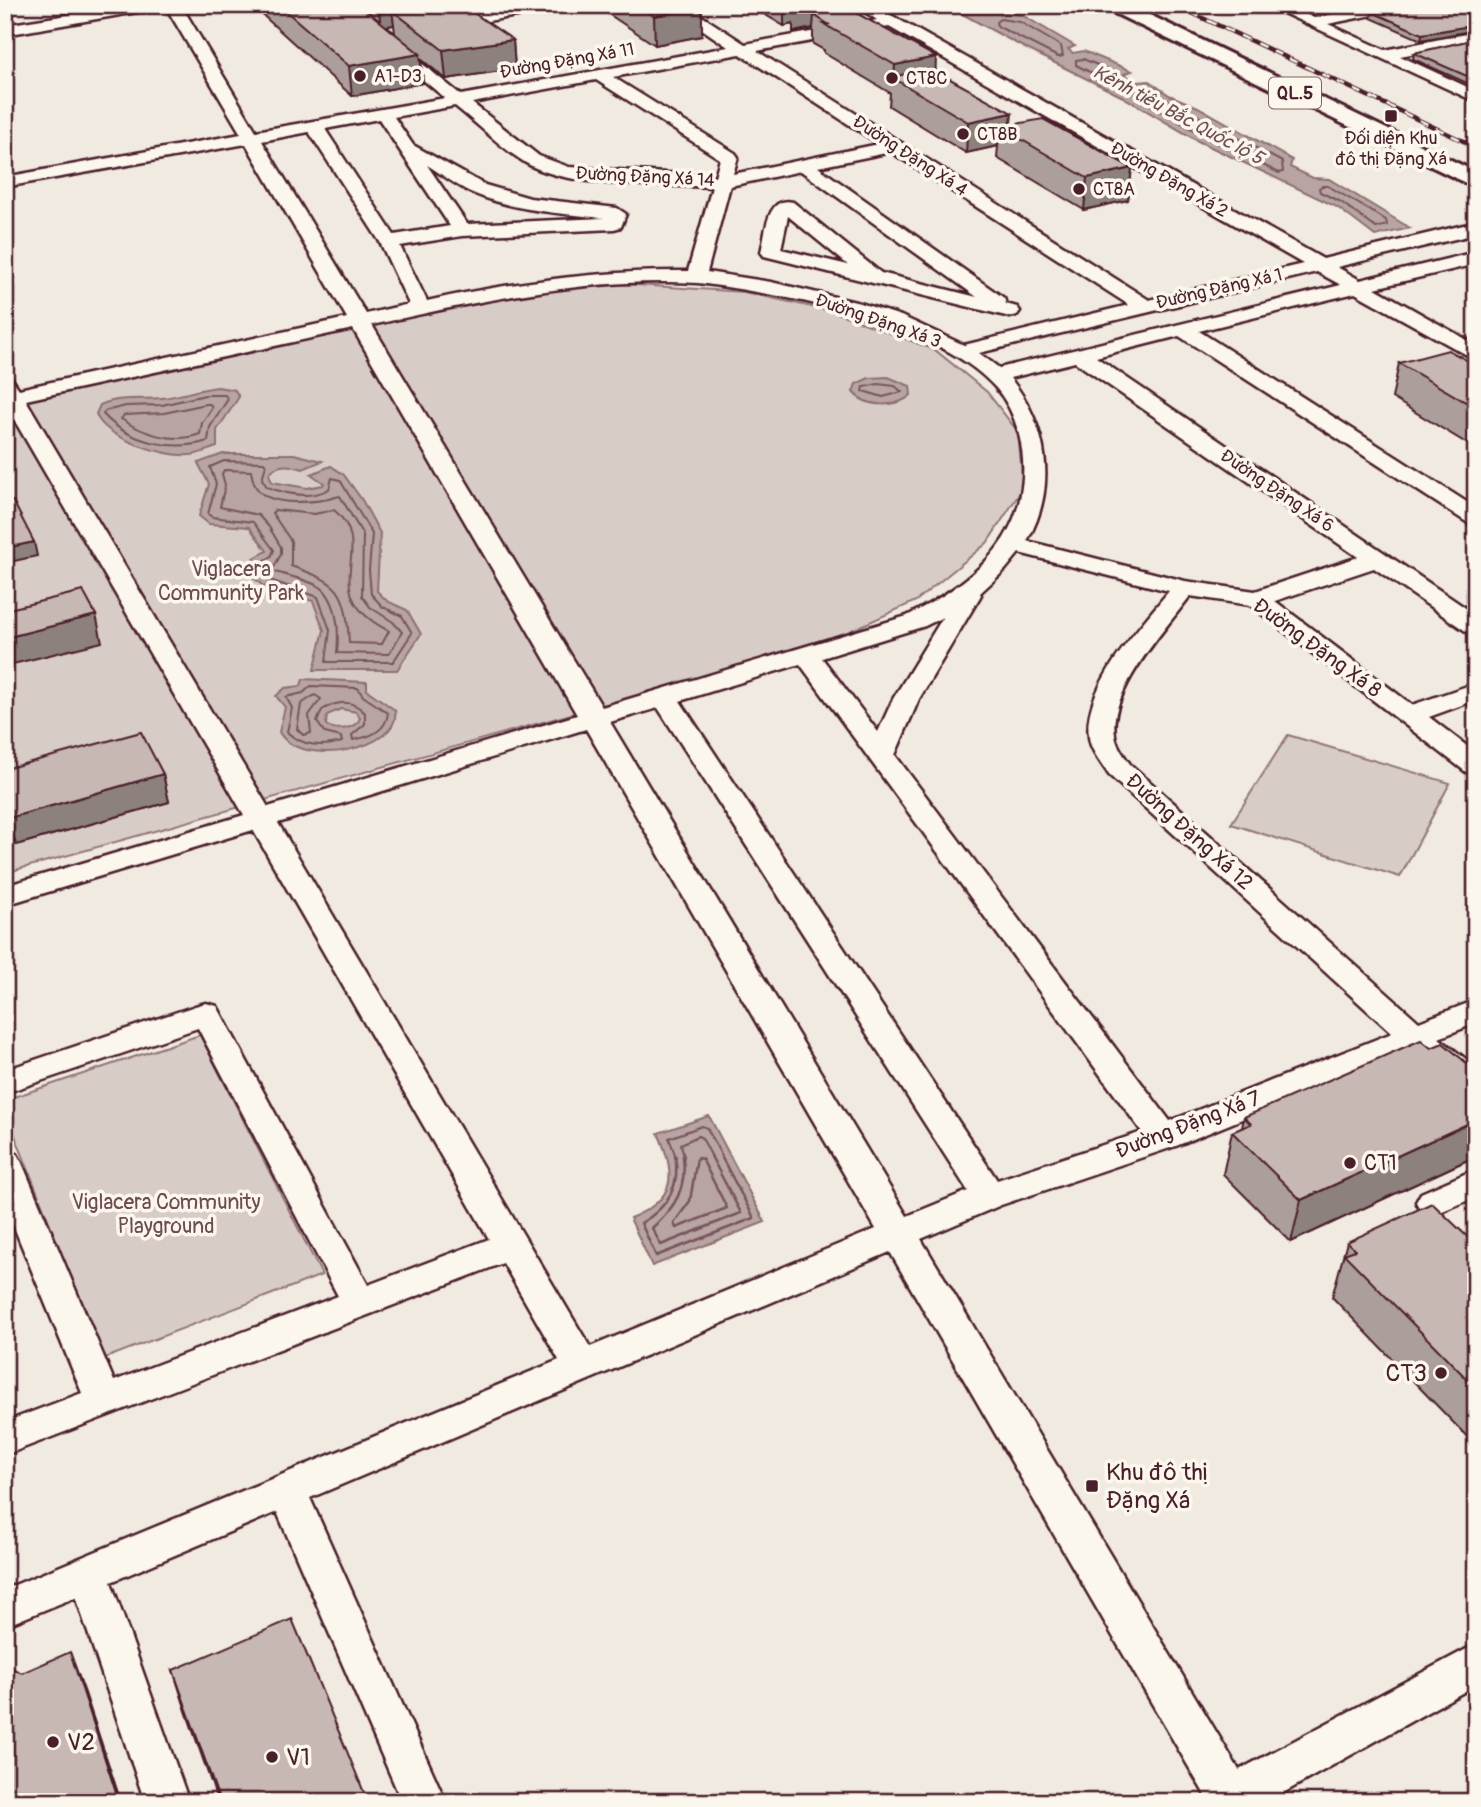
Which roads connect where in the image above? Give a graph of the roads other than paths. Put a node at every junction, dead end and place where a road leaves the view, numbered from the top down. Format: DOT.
graph roads {
  1 [pos="160,5"];
  2 [pos="173,5"];
  3 [pos="339,5"];
  4 [pos="557,5"];
  5 [pos="674,5"];
  6 [pos="862,5"];
  7 [pos="1113,5"];
  8 [pos="1139,5"];
  9 [pos="1273,5"];
  10 [pos="1402,5"];
  11 [pos="891,22"];
  12 [pos="1312,23"];
  13 [pos="428,26"];
  14 [pos="5,30"];
  15 [pos="402,30"];
  16 [pos="376,35"];
  17 [pos="1476,37"];
  18 [pos="742,49"];
  19 [pos="1383,55"];
  20 [pos="599,75"];
  21 [pos="1471,92"];
  22 [pos="458,100"];
  23 [pos="384,114"];
  24 [pos="314,126"];
  25 [pos="250,138"];
  26 [pos="894,146"];
  27 [pos="409,149"];
  28 [pos="804,165"];
  29 [pos="1476,166"];
  30 [pos="1476,181"];
  31 [pos="5,182"];
  32 [pos="722,182"];
  33 [pos="846,195"];
  34 [pos="788,206"];
  35 [pos="1476,228"];
  36 [pos="463,230"];
  37 [pos="389,242"];
  38 [pos="1476,258"];
  39 [pos="1320,265"];
  40 [pos="696,277"];
  41 [pos="874,277"];
  42 [pos="1357,286"];
  43 [pos="1146,307"];
  44 [pos="421,308"];
  45 [pos="1010,311"];
  46 [pos="361,321"];
  47 [pos="1181,329"];
  48 [pos="1040,332"];
  49 [pos="963,351"];
  50 [pos="1078,354"];
  51 [pos="1476,354"];
  52 [pos="995,375"];
  53 [pos="8,392"];
  54 [pos="1476,518"];
  55 [pos="1016,545"];
  56 [pos="1377,559"];
  57 [pos="975,586"];
  58 [pos="1184,588"];
  59 [pos="1257,599"];
  60 [pos="1476,627"];
  61 [pos="806,654"];
  62 [pos="1476,691"];
  63 [pos="664,697"];
  64 [pos="1409,715"];
  65 [pos="593,718"];
  66 [pos="880,755"];
  67 [pos="1476,766"];
  68 [pos="261,819"];
  69 [pos="5,896"];
  70 [pos="1476,1010"];
  71 [pos="1415,1037"];
  72 [pos="5,1082"];
  73 [pos="1476,1085"];
  74 [pos="1164,1137"];
  75 [pos="5,1163"];
  76 [pos="1476,1182"];
  77 [pos="989,1196"];
  78 [pos="1433,1202"];
  79 [pos="898,1234"];
  80 [pos="511,1245"];
  81 [pos="360,1303"];
  82 [pos="582,1366"];
  83 [pos="104,1401"];
  84 [pos="5,1439"];
  85 [pos="287,1490"];
  86 [pos="88,1574"];
  87 [pos="5,1608"];
  88 [pos="1476,1663"];
  89 [pos="1228,1800"];
  90 [pos="167,1802"];
  91 [pos="424,1802"];
  1 -- 14 [label="street"];
  2 -- 25 [label="street"];
  3 -- 16 [label="street, Đường Đặng Xá 14"];
  4 -- 13 [label="street"];
  5 -- 18 [label="street, Đường Đặng Xá 4"];
  6 -- 11 [label="street, Đường Đặng Xá 2"];
  7 -- 30 [label="highway, QL.5"];
  8 -- 29 [label="highway, QL.5"];
  9 -- 12 [label="street"];
  10 -- 12 [label="street"];
  11 -- 18 [label="street, Đường Đặng Xá 11"];
  11 -- 39 [label="street, Đường Đặng Xá 2"];
  12 -- 19 [label="street"];
  15 -- 16 [label="street"];
  16 -- 22 [label="street, Đường Đặng Xá 14"];
  17 -- 19 [label="street"];
  18 -- 20 [label="street, Đường Đặng Xá 11"];
  18 -- 26 [label="street, Đường Đặng Xá 4"];
  19 -- 21 [label="street"];
  20 -- 22 [label="street, Đường Đặng Xá 11"];
  20 -- 32 [label="street"];
  22 -- 23 [label="street, Đường Đặng Xá 11"];
  22 -- 32 [label="street, Đường Đặng Xá 14"];
  23 -- 24 [label="street, Đường Đặng Xá 11"];
  23 -- 27 [label="street"];
  24 -- 25 [label="street, Đường Đặng Xá 11"];
  24 -- 37 [label="street"];
  25 -- 31 [label="street, Đường Đặng Xá 11"];
  25 -- 46 [label="street"];
  26 -- 28 [label="street, Đường Đặng Xá 14"];
  26 -- 43 [label="street, Đường Đặng Xá 4"];
  27 -- 36 [label="street"];
  27 -- 36 [label="street"];
  28 -- 32 [label="street, Đường Đặng Xá 14"];
  28 -- 33 [label="street"];
  32 -- 40 [label="street"];
  33 -- 34 [label="street"];
  33 -- 45 [label="street"];
  34 -- 41 [label="street"];
  34 -- 41 [label="street"];
  35 -- 39 [label="street, Đường Đặng Xá 1"];
  36 -- 37 [label="street"];
  37 -- 44 [label="street"];
  38 -- 42 [label="street, Đường Đặng Xá 1"];
  39 -- 42 [label="street, Đường Đặng Xá 2"];
  39 -- 43 [label="street, Đường Đặng Xá 1"];
  40 -- 44 [label="street, Đường Đặng Xá 3"];
  40 -- 49 [label="street, Đường Đặng Xá 3"];
  41 -- 45 [label="street"];
  42 -- 47 [label="street, Đường Đặng Xá 1"];
  42 -- 51 [label="street, Đường Đặng Xá 2"];
  43 -- 48 [label="street, Đường Đặng Xá 1"];
  44 -- 46 [label="street, Đường Đặng Xá 3"];
  45 -- 48 [label="street"];
  46 -- 53 [label="street, Đường Đặng Xá 3"];
  46 -- 65 [label="street"];
  47 -- 50 [label="street, Đường Đặng Xá 1"];
  47 -- 54 [label="street"];
  48 -- 49 [label="street, Đường Đặng Xá 1"];
  49 -- 52 [label="street, Đường Đặng Xá 3"];
  50 -- 52 [label="street, Đường Đặng Xá 1"];
  50 -- 56 [label="street, Đường Đặng Xá 6"];
  52 -- 55 [label="street, Đường Đặng Xá 3"];
  53 -- 68 [label="street"];
  55 -- 57 [label="street, Đường Đặng Xá 3"];
  55 -- 58 [label="street, Đường Đặng Xá 8"];
  56 -- 59 [label="street"];
  56 -- 60 [label="street, Đường Đặng Xá 6"];
  57 -- 61 [label="street, Đường Đặng Xá 3"];
  57 -- 66 [label="street"];
  58 -- 59 [label="street, Đường Đặng Xá 8"];
  58 -- 71 [label="street, Đường Đặng Xá 12"];
  59 -- 64 [label="street, Đường Đặng Xá 8"];
  61 -- 63 [label="street, Đường Đặng Xá 3"];
  61 -- 66 [label="street"];
  62 -- 64 [label="street"];
  63 -- 65 [label="street, Đường Đặng Xá 3"];
  63 -- 77 [label="street"];
  64 -- 67 [label="street, Đường Đặng Xá 8"];
  65 -- 68 [label="street, Đường Đặng Xá 3"];
  65 -- 79 [label="street"];
  66 -- 74 [label="street"];
  68 -- 69 [label="street, Đường Đặng Xá 3"];
  68 -- 80 [label="street"];
  70 -- 71 [label="street, Đường Đặng Xá 7"];
  71 -- 73 [label="street, Đường Đặng Xá 12"];
  71 -- 74 [label="street, Đường Đặng Xá 7"];
  72 -- 81 [label="street"];
  74 -- 77 [label="street, Đường Đặng Xá 7"];
  75 -- 83 [label="street"];
  76 -- 78 [label="street"];
  77 -- 79 [label="street, Đường Đặng Xá 7"];
  79 -- 82 [label="street, Đường Đặng Xá 7"];
  79 -- 89 [label="street"];
  80 -- 81 [label="street"];
  80 -- 82 [label="street"];
  81 -- 83 [label="street"];
  82 -- 85 [label="street, Đường Đặng Xá 7"];
  83 -- 84 [label="street"];
  85 -- 86 [label="street, Đường Đặng Xá 7"];
  85 -- 91 [label="street"];
  86 -- 87 [label="street, Đường Đặng Xá 7"];
  86 -- 90 [label="street"];
  88 -- 89 [label="street"];
}
